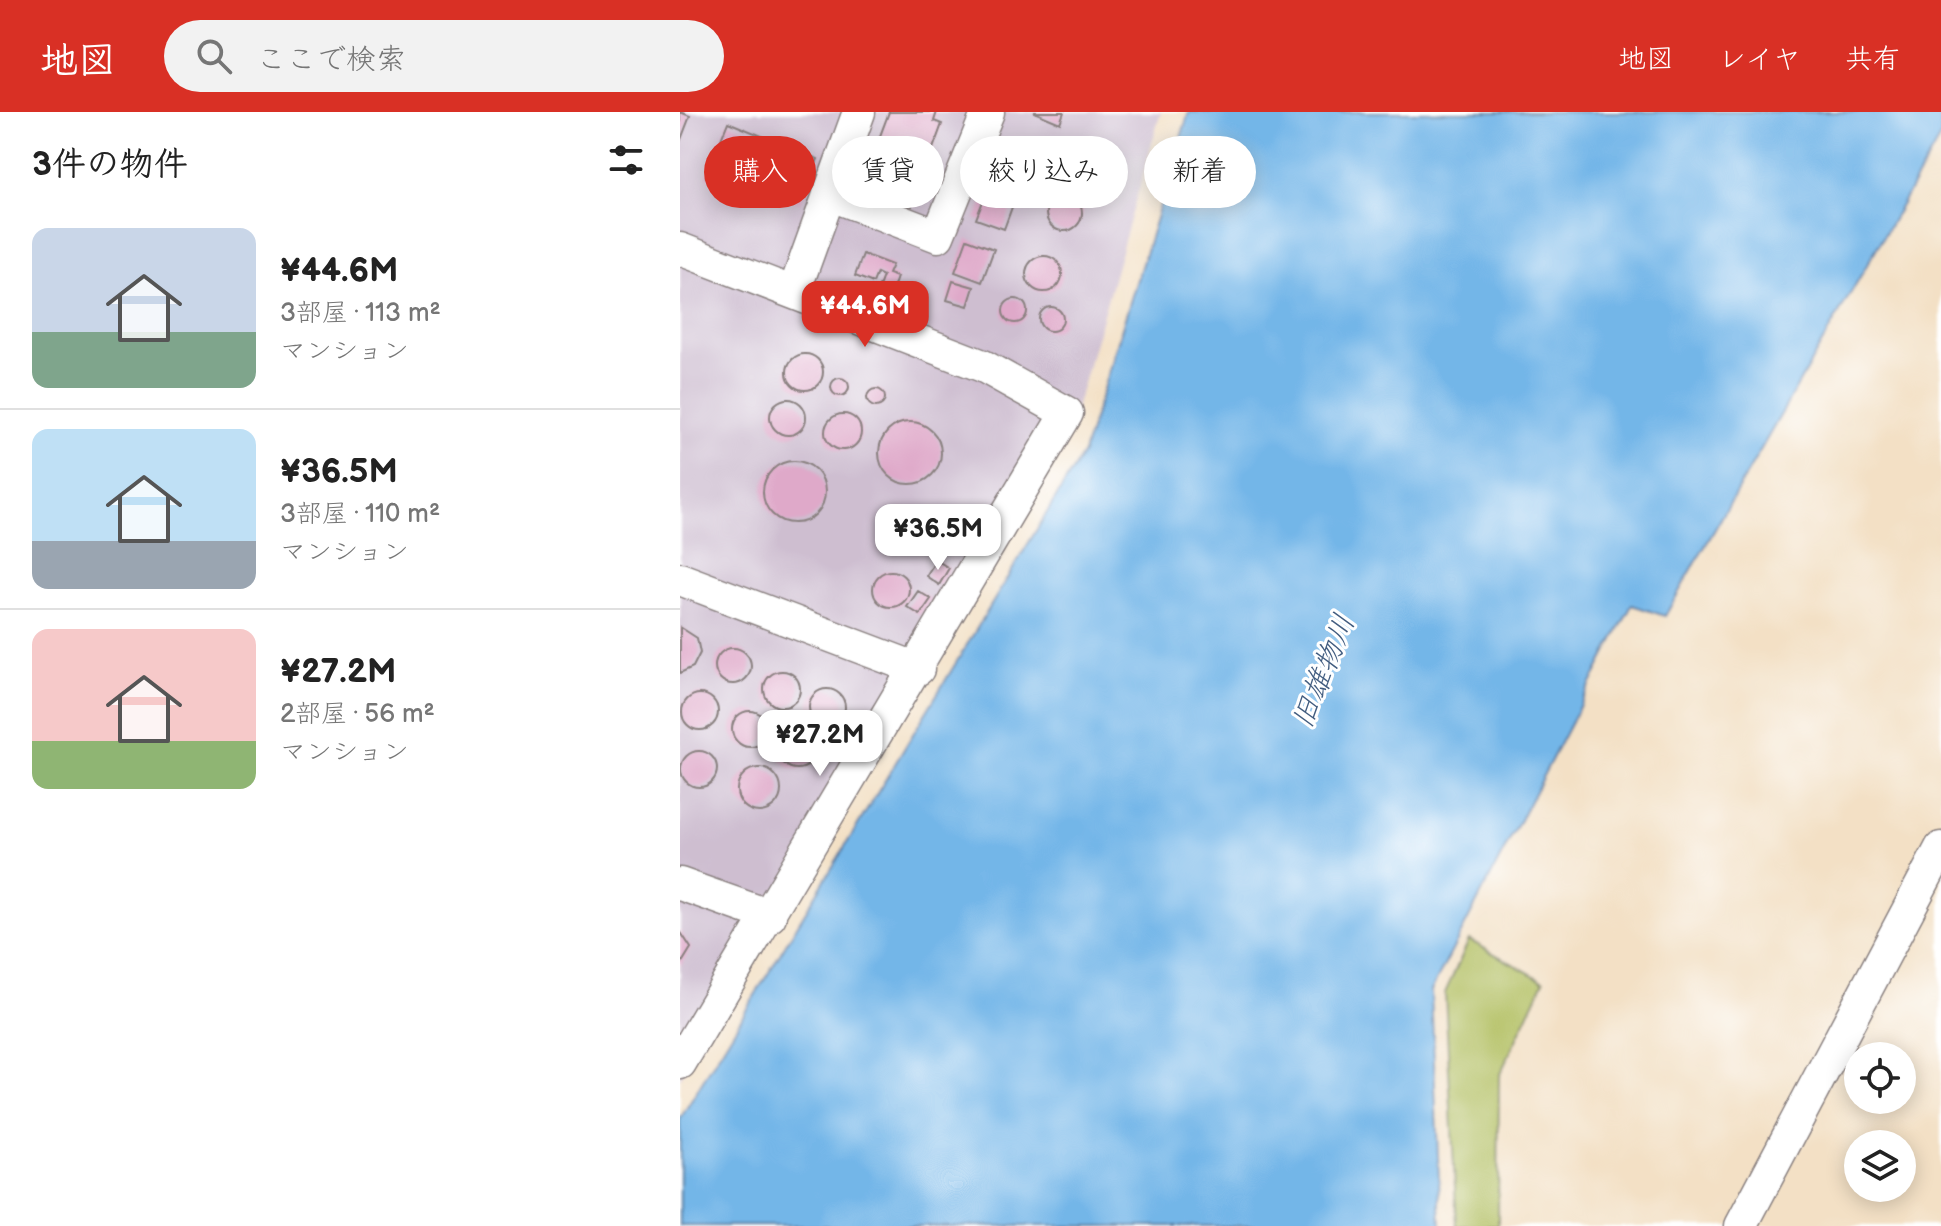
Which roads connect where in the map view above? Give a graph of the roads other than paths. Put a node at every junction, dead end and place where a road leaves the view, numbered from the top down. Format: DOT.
graph roads {
  1 [pos="859,112"];
  2 [pos="988,112"];
  3 [pos="829,194"];
  4 [pos="680,249"];
  5 [pos="794,292"];
  6 [pos="680,579"];
  7 [pos="918,669"];
  8 [pos="1941,848"];
  9 [pos="680,884"];
  10 [pos="770,916"];
  11 [pos="680,1063"];
  12 [pos="1741,1226"];
  1 -- 3 [label="street"];
  2 -- 3 [label="street"];
  3 -- 5 [label="street"];
  4 -- 5 [label="street"];
  5 -- 7 [label="street"];
  6 -- 7 [label="street"];
  7 -- 10 [label="street"];
  8 -- 12 [label="street"];
  9 -- 10 [label="street"];
  10 -- 11 [label="street"];
}
